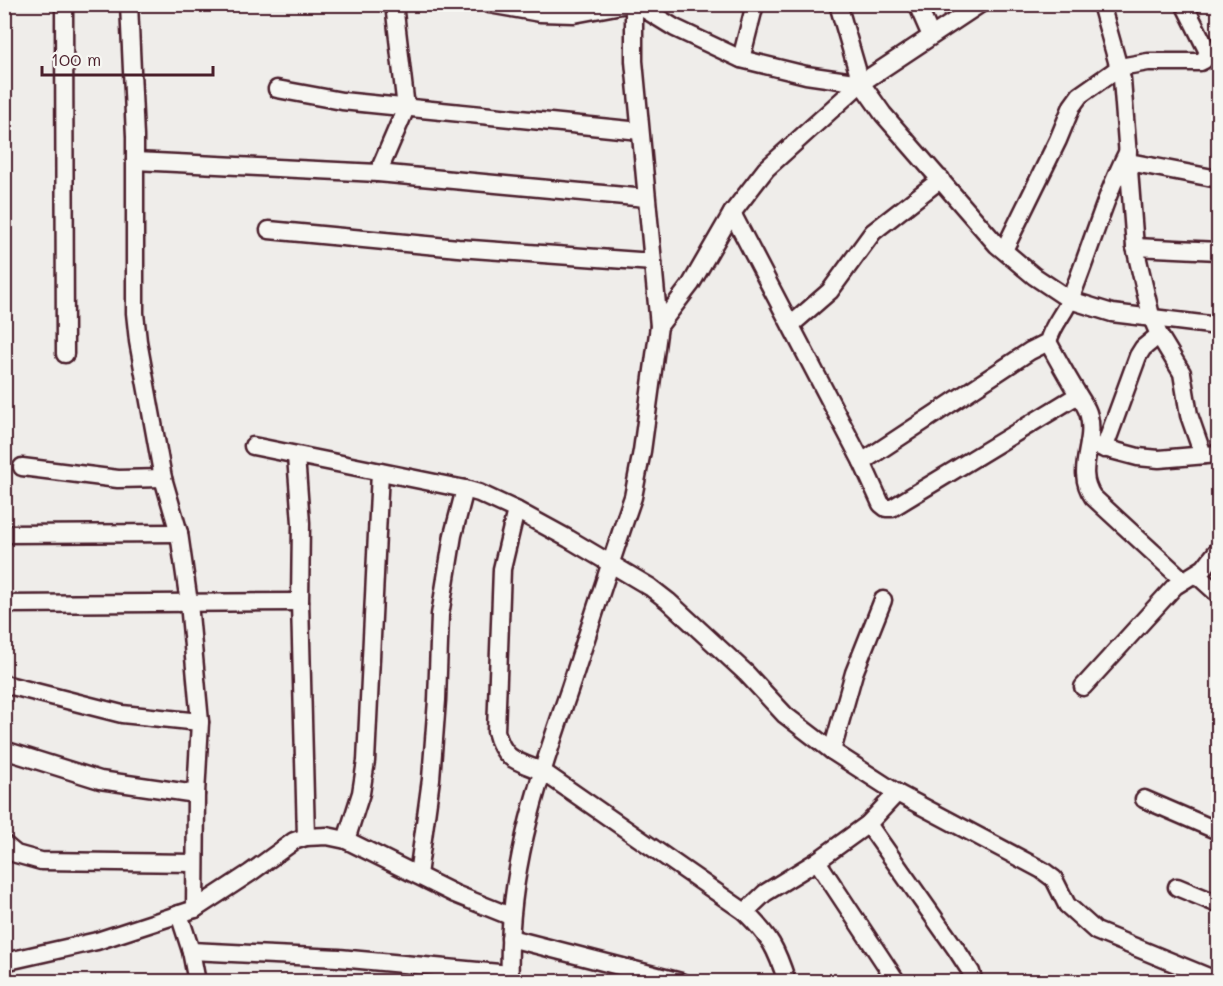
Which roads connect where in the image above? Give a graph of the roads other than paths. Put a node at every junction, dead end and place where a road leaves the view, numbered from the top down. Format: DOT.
graph roads {
  1 [pos="64,4"];
  2 [pos="129,4"];
  3 [pos="394,4"];
  4 [pos="489,4"];
  5 [pos="627,4"];
  6 [pos="635,4"];
  7 [pos="755,4"];
  8 [pos="838,4"];
  9 [pos="917,4"];
  10 [pos="980,4"];
  11 [pos="1101,4"];
  12 [pos="1184,4"];
  13 [pos="931,36"];
  14 [pos="741,59"];
  15 [pos="1120,67"];
  16 [pos="861,83"];
  17 [pos="277,89"];
  18 [pos="406,108"];
  19 [pos="640,131"];
  20 [pos="1128,156"];
  21 [pos="135,161"];
  22 [pos="378,173"];
  23 [pos="941,179"];
  24 [pos="1218,179"];
  25 [pos="646,198"];
  26 [pos="732,213"];
  27 [pos="269,230"];
  28 [pos="1135,247"];
  29 [pos="1004,250"];
  30 [pos="1218,251"];
  31 [pos="653,262"];
  32 [pos="1070,300"];
  33 [pos="1151,316"];
  34 [pos="791,325"];
  35 [pos="659,326"];
  36 [pos="1218,326"];
  37 [pos="1159,335"];
  38 [pos="1048,342"];
  39 [pos="65,354"];
  40 [pos="1078,395"];
  41 [pos="253,446"];
  42 [pos="1096,447"];
  43 [pos="1211,454"];
  44 [pos="296,456"];
  45 [pos="861,462"];
  46 [pos="22,467"];
  47 [pos="380,472"];
  48 [pos="163,478"];
  49 [pos="465,489"];
  50 [pos="516,510"];
  51 [pos="4,534"];
  52 [pos="179,534"];
  53 [pos="1218,550"];
  54 [pos="610,563"];
  55 [pos="1190,577"];
  56 [pos="1218,594"];
  57 [pos="883,600"];
  58 [pos="300,602"];
  59 [pos="189,603"];
  60 [pos="4,604"];
  61 [pos="4,684"];
  62 [pos="1083,687"];
  63 [pos="200,722"];
  64 [pos="4,750"];
  65 [pos="832,751"];
  66 [pos="542,771"];
  67 [pos="897,793"];
  68 [pos="196,794"];
  69 [pos="1144,799"];
  70 [pos="868,824"];
  71 [pos="1218,831"];
  72 [pos="306,837"];
  73 [pos="346,840"];
  74 [pos="4,844"];
  75 [pos="817,861"];
  76 [pos="194,863"];
  77 [pos="418,875"];
  78 [pos="1177,887"];
  79 [pos="1218,904"];
  80 [pos="195,909"];
  81 [pos="745,912"];
  82 [pos="179,914"];
  83 [pos="510,916"];
  84 [pos="510,938"];
  85 [pos="191,951"];
  86 [pos="4,962"];
  87 [pos="510,978"];
  88 [pos="197,981"];
  89 [pos="681,981"];
  90 [pos="787,981"];
  91 [pos="897,981"];
  92 [pos="974,981"];
  93 [pos="1218,981"];
  1 -- 39 [label="street"];
  2 -- 21 [label="street"];
  3 -- 18 [label="street"];
  4 -- 5 [label="street"];
  6 -- 14 [label="street"];
  6 -- 19 [label="street"];
  7 -- 14 [label="street"];
  8 -- 16 [label="street"];
  9 -- 13 [label="street"];
  10 -- 13 [label="street"];
  11 -- 15 [label="street"];
  12 -- 15 [label="street"];
  13 -- 16 [label="street"];
  14 -- 16 [label="street"];
  15 -- 20 [label="street"];
  15 -- 29 [label="street"];
  16 -- 23 [label="street"];
  16 -- 26 [label="street"];
  17 -- 18 [label="street"];
  18 -- 19 [label="street"];
  18 -- 22 [label="street"];
  19 -- 25 [label="street"];
  20 -- 24 [label="street"];
  20 -- 28 [label="street"];
  20 -- 32 [label="street"];
  21 -- 22 [label="street"];
  21 -- 48 [label="street"];
  22 -- 25 [label="street"];
  23 -- 29 [label="street"];
  23 -- 34 [label="street"];
  25 -- 31 [label="street"];
  26 -- 34 [label="street"];
  26 -- 35 [label="street"];
  27 -- 31 [label="street"];
  28 -- 30 [label="street"];
  28 -- 33 [label="street"];
  29 -- 32 [label="street"];
  31 -- 35 [label="street"];
  32 -- 33 [label="street"];
  32 -- 38 [label="street"];
  33 -- 36 [label="street"];
  33 -- 37 [label="street"];
  34 -- 45 [label="street"];
  35 -- 54 [label="street"];
  37 -- 42 [label="street"];
  37 -- 43 [label="street"];
  38 -- 40 [label="street"];
  38 -- 45 [label="street"];
  40 -- 42 [label="street"];
  40 -- 45 [label="street"];
  41 -- 44 [label="street"];
  42 -- 43 [label="street"];
  42 -- 55 [label="street"];
  44 -- 47 [label="street"];
  44 -- 58 [label="street"];
  46 -- 48 [label="street"];
  47 -- 49 [label="street"];
  47 -- 73 [label="street"];
  48 -- 52 [label="street"];
  49 -- 50 [label="street"];
  49 -- 77 [label="street"];
  50 -- 54 [label="street"];
  50 -- 66 [label="street"];
  51 -- 52 [label="street"];
  52 -- 59 [label="street"];
  53 -- 55 [label="street"];
  54 -- 65 [label="street"];
  54 -- 66 [label="street"];
  55 -- 56 [label="street"];
  55 -- 62 [label="street"];
  57 -- 65 [label="street"];
  58 -- 59 [label="street"];
  58 -- 72 [label="street"];
  59 -- 60 [label="street"];
  59 -- 63 [label="street"];
  61 -- 63 [label="street"];
  63 -- 68 [label="street"];
  64 -- 68 [label="street"];
  65 -- 67 [label="street"];
  66 -- 81 [label="street"];
  66 -- 83 [label="street"];
  67 -- 70 [label="street"];
  67 -- 93 [label="street"];
  68 -- 76 [label="street"];
  69 -- 71 [label="street"];
  70 -- 75 [label="street"];
  70 -- 92 [label="street"];
  72 -- 73 [label="street"];
  72 -- 80 [label="street"];
  73 -- 77 [label="street"];
  74 -- 76 [label="street"];
  75 -- 81 [label="street"];
  75 -- 91 [label="street"];
  76 -- 80 [label="street"];
  77 -- 83 [label="street"];
  78 -- 79 [label="street"];
  80 -- 82 [label="street"];
  81 -- 90 [label="street"];
  82 -- 85 [label="street"];
  82 -- 86 [label="street"];
  83 -- 84 [label="street"];
  84 -- 87 [label="street"];
  84 -- 89 [label="street"];
  85 -- 87 [label="street"];
  85 -- 88 [label="street"];
}
